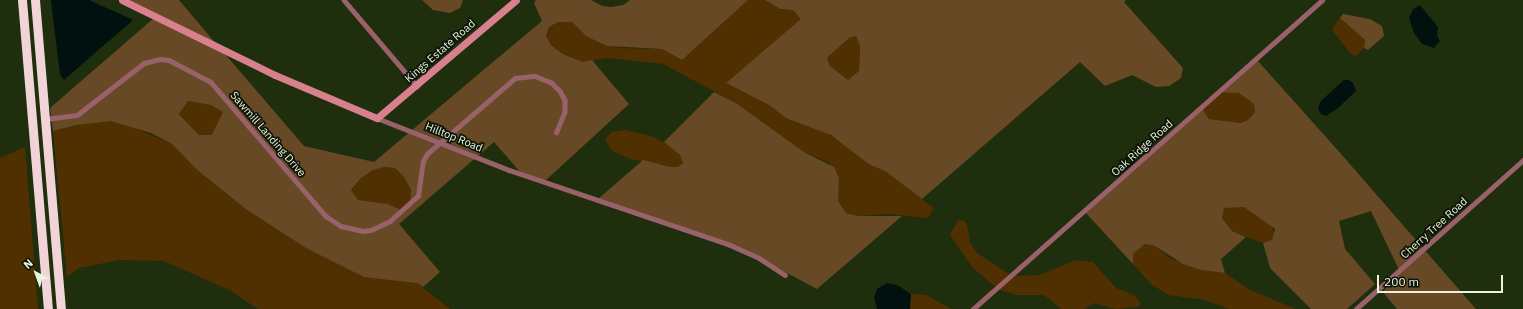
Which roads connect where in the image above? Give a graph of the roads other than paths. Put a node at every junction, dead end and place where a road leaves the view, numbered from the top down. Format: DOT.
graph roads {
  1 [pos="22,0"];
  2 [pos="35,0"];
  3 [pos="122,0"];
  4 [pos="344,0"];
  5 [pos="516,0"];
  6 [pos="1322,0"];
  7 [pos="417,86"];
  8 [pos="377,118"];
  9 [pos="45,119"];
  10 [pos="557,132"];
  11 [pos="438,142"];
  12 [pos="1523,160"];
  13 [pos="785,274"];
  14 [pos="48,309"];
  15 [pos="61,309"];
  16 [pos="973,309"];
  17 [pos="1356,309"];
  1 -- 14 [label="highway"];
  2 -- 9 [label="highway"];
  3 -- 8 [label="street, Hilltop Road"];
  4 -- 7 [label="street"];
  5 -- 7 [label="street, Kings Estate Road"];
  6 -- 16 [label="street, Oak Ridge Road"];
  7 -- 8 [label="street, Kings Estate Road"];
  8 -- 11 [label="street, Hilltop Road"];
  9 -- 11 [label="street, Sawmill Landing Drive"];
  9 -- 15 [label="highway"];
  10 -- 11 [label="street, Sawmill Landing Drive"];
  11 -- 13 [label="street, Hilltop Road"];
  12 -- 17 [label="street, Cherry Tree Road"];
}
